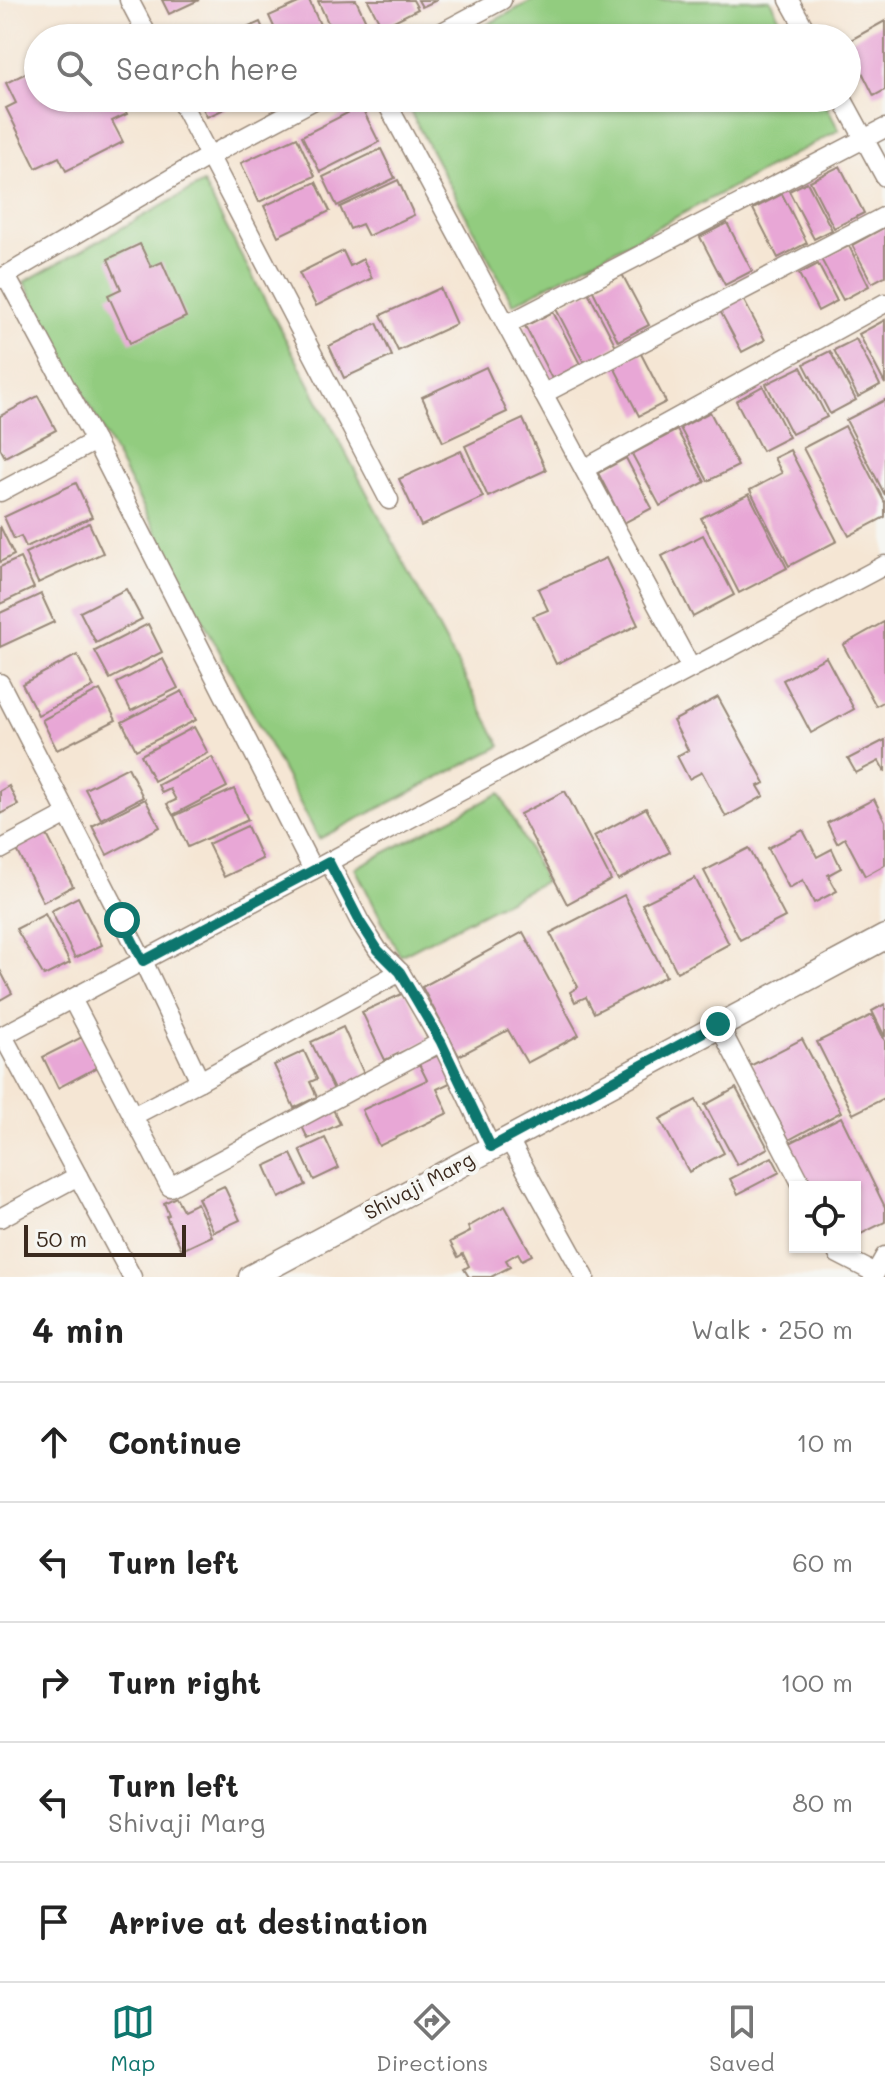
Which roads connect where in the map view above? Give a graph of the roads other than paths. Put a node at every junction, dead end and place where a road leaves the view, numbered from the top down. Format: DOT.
graph roads {
  1 [pos="129,0"];
  2 [pos="502,0"];
  3 [pos="789,0"];
  4 [pos="142,24"];
  5 [pos="457,24"];
  6 [pos="802,24"];
  7 [pos="186,112"];
  8 [pos="292,112"];
  9 [pos="392,112"];
  10 [pos="850,112"];
  11 [pos="885,128"];
  12 [pos="864,139"];
  13 [pos="209,156"];
  14 [pos="885,177"];
  15 [pos="885,216"];
  16 [pos="3,278"];
  17 [pos="885,303"];
  18 [pos="506,325"];
  19 [pos="543,394"];
  20 [pos="95,441"];
  21 [pos="584,469"];
  22 [pos="0,492"];
  23 [pos="389,500"];
  24 [pos="885,565"];
  25 [pos="691,668"];
  26 [pos="0,683"];
  27 [pos="67,814"];
  28 [pos="0,850"];
  29 [pos="321,866"];
  30 [pos="885,937"];
  31 [pos="143,961"];
  32 [pos="400,972"];
  33 [pos="72,999"];
  34 [pos="718,1024"];
  35 [pos="1,1037"];
  36 [pos="441,1042"];
  37 [pos="200,1081"];
  38 [pos="133,1116"];
  39 [pos="500,1142"];
  40 [pos="78,1176"];
  41 [pos="800,1181"];
  42 [pos="0,1218"];
  43 [pos="837,1253"];
  44 [pos="885,1256"];
  45 [pos="873,1275"];
  46 [pos="132,1277"];
  47 [pos="251,1277"];
  48 [pos="585,1277"];
  1 -- 4 [label="street"];
  2 -- 5 [label="street"];
  3 -- 6 [label="street"];
  7 -- 13 [label="street"];
  8 -- 13 [label="street"];
  9 -- 18 [label="street"];
  10 -- 12 [label="street"];
  11 -- 12 [label="street"];
  12 -- 14 [label="street"];
  12 -- 18 [label="street"];
  13 -- 16 [label="street"];
  13 -- 23 [label="street"];
  15 -- 19 [label="street"];
  16 -- 20 [label="street"];
  17 -- 21 [label="street"];
  18 -- 19 [label="street"];
  19 -- 21 [label="street"];
  20 -- 22 [label="street"];
  20 -- 29 [label="street"];
  21 -- 25 [label="street"];
  24 -- 25 [label="street"];
  25 -- 29 [label="street"];
  26 -- 27 [label="street"];
  27 -- 28 [label="street"];
  27 -- 31 [label="street"];
  29 -- 31 [label="street"];
  29 -- 32 [label="street"];
  30 -- 34 [label="street, Shivaji Marg"];
  31 -- 33 [label="street"];
  31 -- 37 [label="street"];
  32 -- 36 [label="street"];
  32 -- 37 [label="street"];
  33 -- 35 [label="street"];
  33 -- 38 [label="street"];
  34 -- 39 [label="street, Shivaji Marg"];
  34 -- 41 [label="street"];
  35 -- 40 [label="street"];
  36 -- 38 [label="street"];
  36 -- 39 [label="street"];
  37 -- 38 [label="street"];
  39 -- 47 [label="street, Shivaji Marg"];
  39 -- 48 [label="street"];
  40 -- 42 [label="street"];
  40 -- 46 [label="street"];
  43 -- 45 [label="street"];
  44 -- 45 [label="street"];
}
